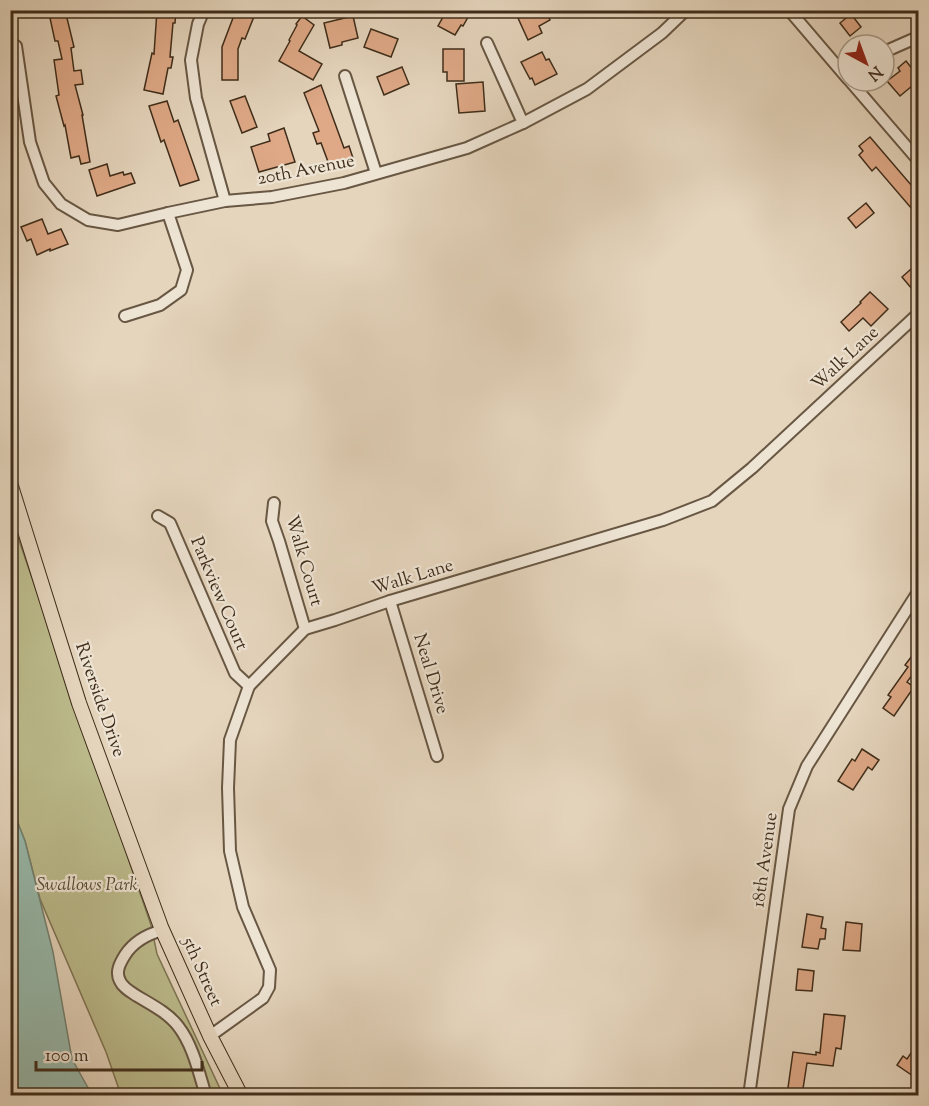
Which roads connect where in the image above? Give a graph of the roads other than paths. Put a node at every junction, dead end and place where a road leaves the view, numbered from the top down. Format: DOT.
graph roads {
  1 [pos="204,10"];
  2 [pos="686,10"];
  3 [pos="789,10"];
  4 [pos="918,37"];
  5 [pos="487,43"];
  6 [pos="16,46"];
  7 [pos="896,47"];
  8 [pos="836,63"];
  9 [pos="345,76"];
  10 [pos="862,93"];
  11 [pos="523,123"];
  12 [pos="918,160"];
  13 [pos="376,173"];
  14 [pos="225,201"];
  15 [pos="168,213"];
  16 [pos="918,314"];
  17 [pos="125,316"];
  18 [pos="10,483"];
  19 [pos="274,503"];
  20 [pos="158,516"];
  21 [pos="918,592"];
  22 [pos="390,601"];
  23 [pos="305,629"];
  24 [pos="249,686"];
  25 [pos="437,756"];
  26 [pos="162,928"];
  27 [pos="210,1036"];
  28 [pos="206,1095"];
  29 [pos="242,1095"];
  30 [pos="749,1095"];
  1 -- 14 [label="street"];
  2 -- 11 [label="street, 20th Avenue"];
  3 -- 8 [label="street"];
  4 -- 7 [label="street"];
  5 -- 11 [label="street"];
  6 -- 15 [label="street, 20th Avenue"];
  9 -- 13 [label="street"];
  10 -- 12 [label="street"];
  11 -- 13 [label="street, 20th Avenue"];
  13 -- 14 [label="street, 20th Avenue"];
  14 -- 15 [label="street, 20th Avenue"];
  15 -- 17 [label="street"];
  16 -- 22 [label="street, Walk Lane"];
  18 -- 26 [label="main road, Riverside Drive"];
  19 -- 23 [label="street, Walk Court"];
  20 -- 24 [label="street, Parkview Court"];
  21 -- 30 [label="street, 18th Avenue"];
  22 -- 23 [label="street, Walk Lane"];
  22 -- 25 [label="street, Neal Drive"];
  23 -- 24 [label="street, Walk Lane"];
  24 -- 27 [label="street, Walk Lane"];
  26 -- 27 [label="main road, 5th Street"];
  26 -- 28 [label="street"];
  27 -- 29 [label="main road, 5th Street"];
}
